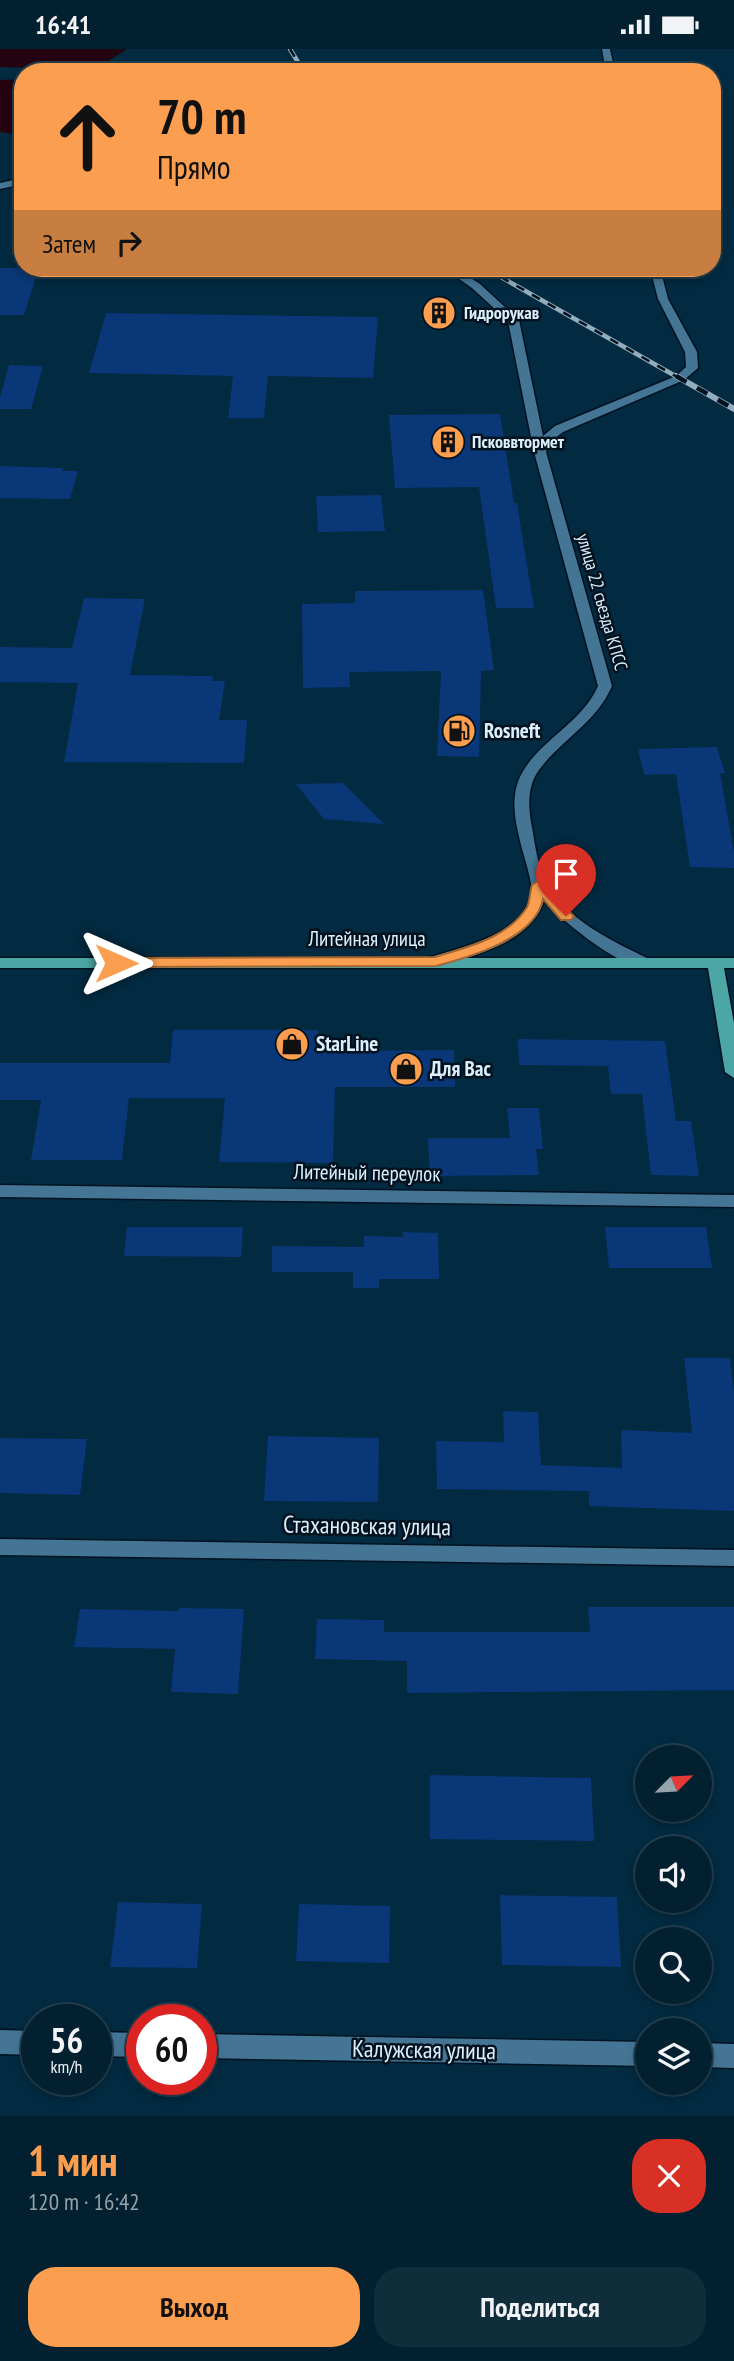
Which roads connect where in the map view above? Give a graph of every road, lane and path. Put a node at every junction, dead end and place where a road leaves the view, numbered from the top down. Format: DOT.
graph roads {
  1 [pos="462,277"];
  2 [pos="657,277"];
  3 [pos="540,451"];
  4 [pos="539,885"];
  5 [pos="436,961"];
  6 [pos="0,963"];
  7 [pos="643,963"];
  8 [pos="715,963"];
  9 [pos="734,963"];
  10 [pos="734,1068"];
  11 [pos="0,1191"];
  12 [pos="734,1201"];
  13 [pos="0,1547"];
  14 [pos="734,1558"];
  15 [pos="0,2042"];
  16 [pos="21,2043"];
  17 [pos="217,2046"];
  18 [pos="635,2054"];
  19 [pos="712,2055"];
  20 [pos="734,2056"];
  1 -- 3 [label="street, улица 22 съезда КПСС"];
  2 -- 3 [label="street"];
  3 -- 4 [label="street, улица 22 съезда КПСС"];
  4 -- 5 [label="street"];
  4 -- 7 [label="street, улица 22 съезда КПСС"];
  5 -- 6 [label="main road, Литейная улица"];
  5 -- 7 [label="main road, Литейная улица"];
  7 -- 8 [label="main road, Литейная улица"];
  8 -- 9 [label="main road, Литейная улица"];
  8 -- 10 [label="main road"];
  11 -- 12 [label="street, Литейный переулок"];
  13 -- 14 [label="street, Стахановская улица"];
  15 -- 16 [label="street"];
  17 -- 18 [label="street, Калужская улица"];
  19 -- 20 [label="street"];
}
